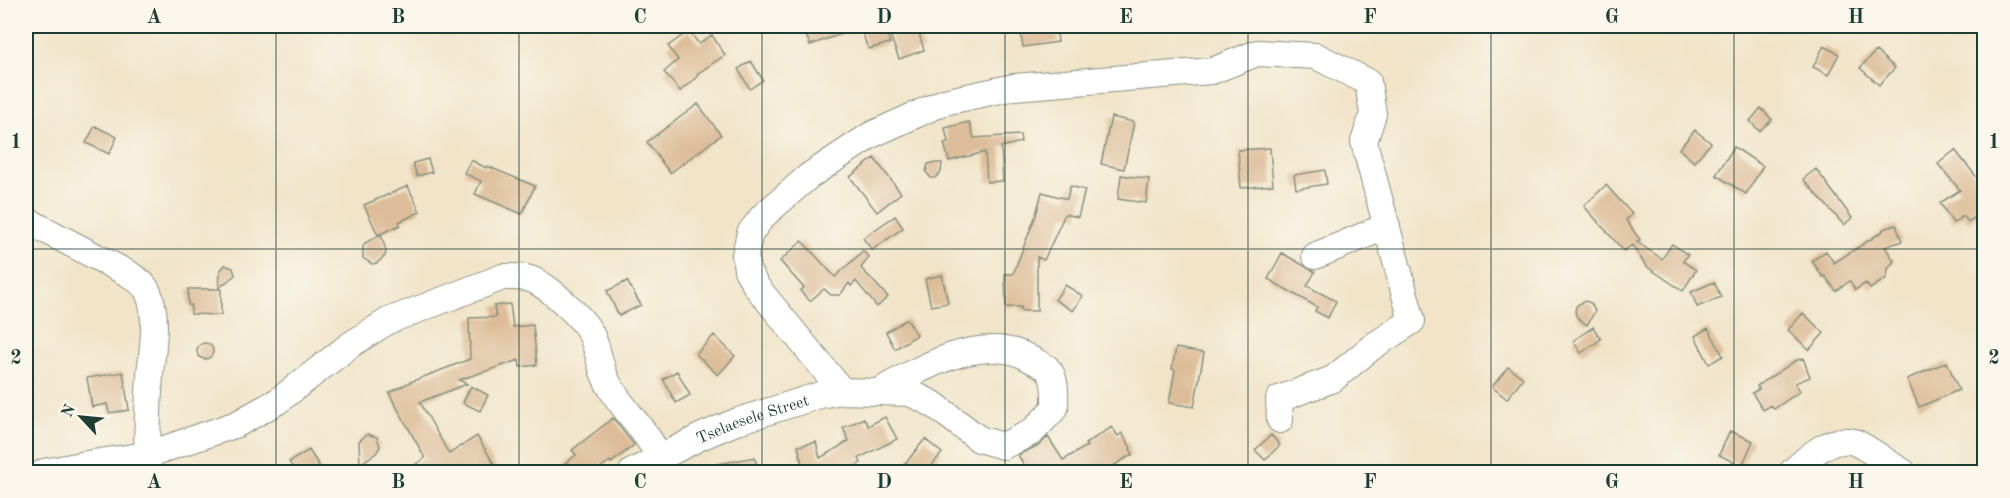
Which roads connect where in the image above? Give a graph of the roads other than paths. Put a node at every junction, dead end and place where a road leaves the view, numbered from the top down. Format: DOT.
graph roads {
  1 [pos="26,220"];
  2 [pos="1387,226"];
  3 [pos="1315,256"];
  4 [pos="842,392"];
  5 [pos="880,392"];
  6 [pos="1280,420"];
  7 [pos="660,458"];
  8 [pos="147,464"];
  9 [pos="44,472"];
  10 [pos="632,472"];
  11 [pos="1792,472"];
  12 [pos="1903,472"];
  1 -- 8 [label="street"];
  2 -- 3 [label="street"];
  2 -- 4 [label="street"];
  2 -- 6 [label="street"];
  4 -- 5 [label="street, Tselaesele Street"];
  4 -- 7 [label="street, Tselaesele Street"];
  5 -- 5 [label="street, Tselaesele Street"];
  7 -- 8 [label="street"];
  7 -- 10 [label="street, Tselaesele Street"];
  8 -- 9 [label="street"];
  11 -- 12 [label="street"];
}
